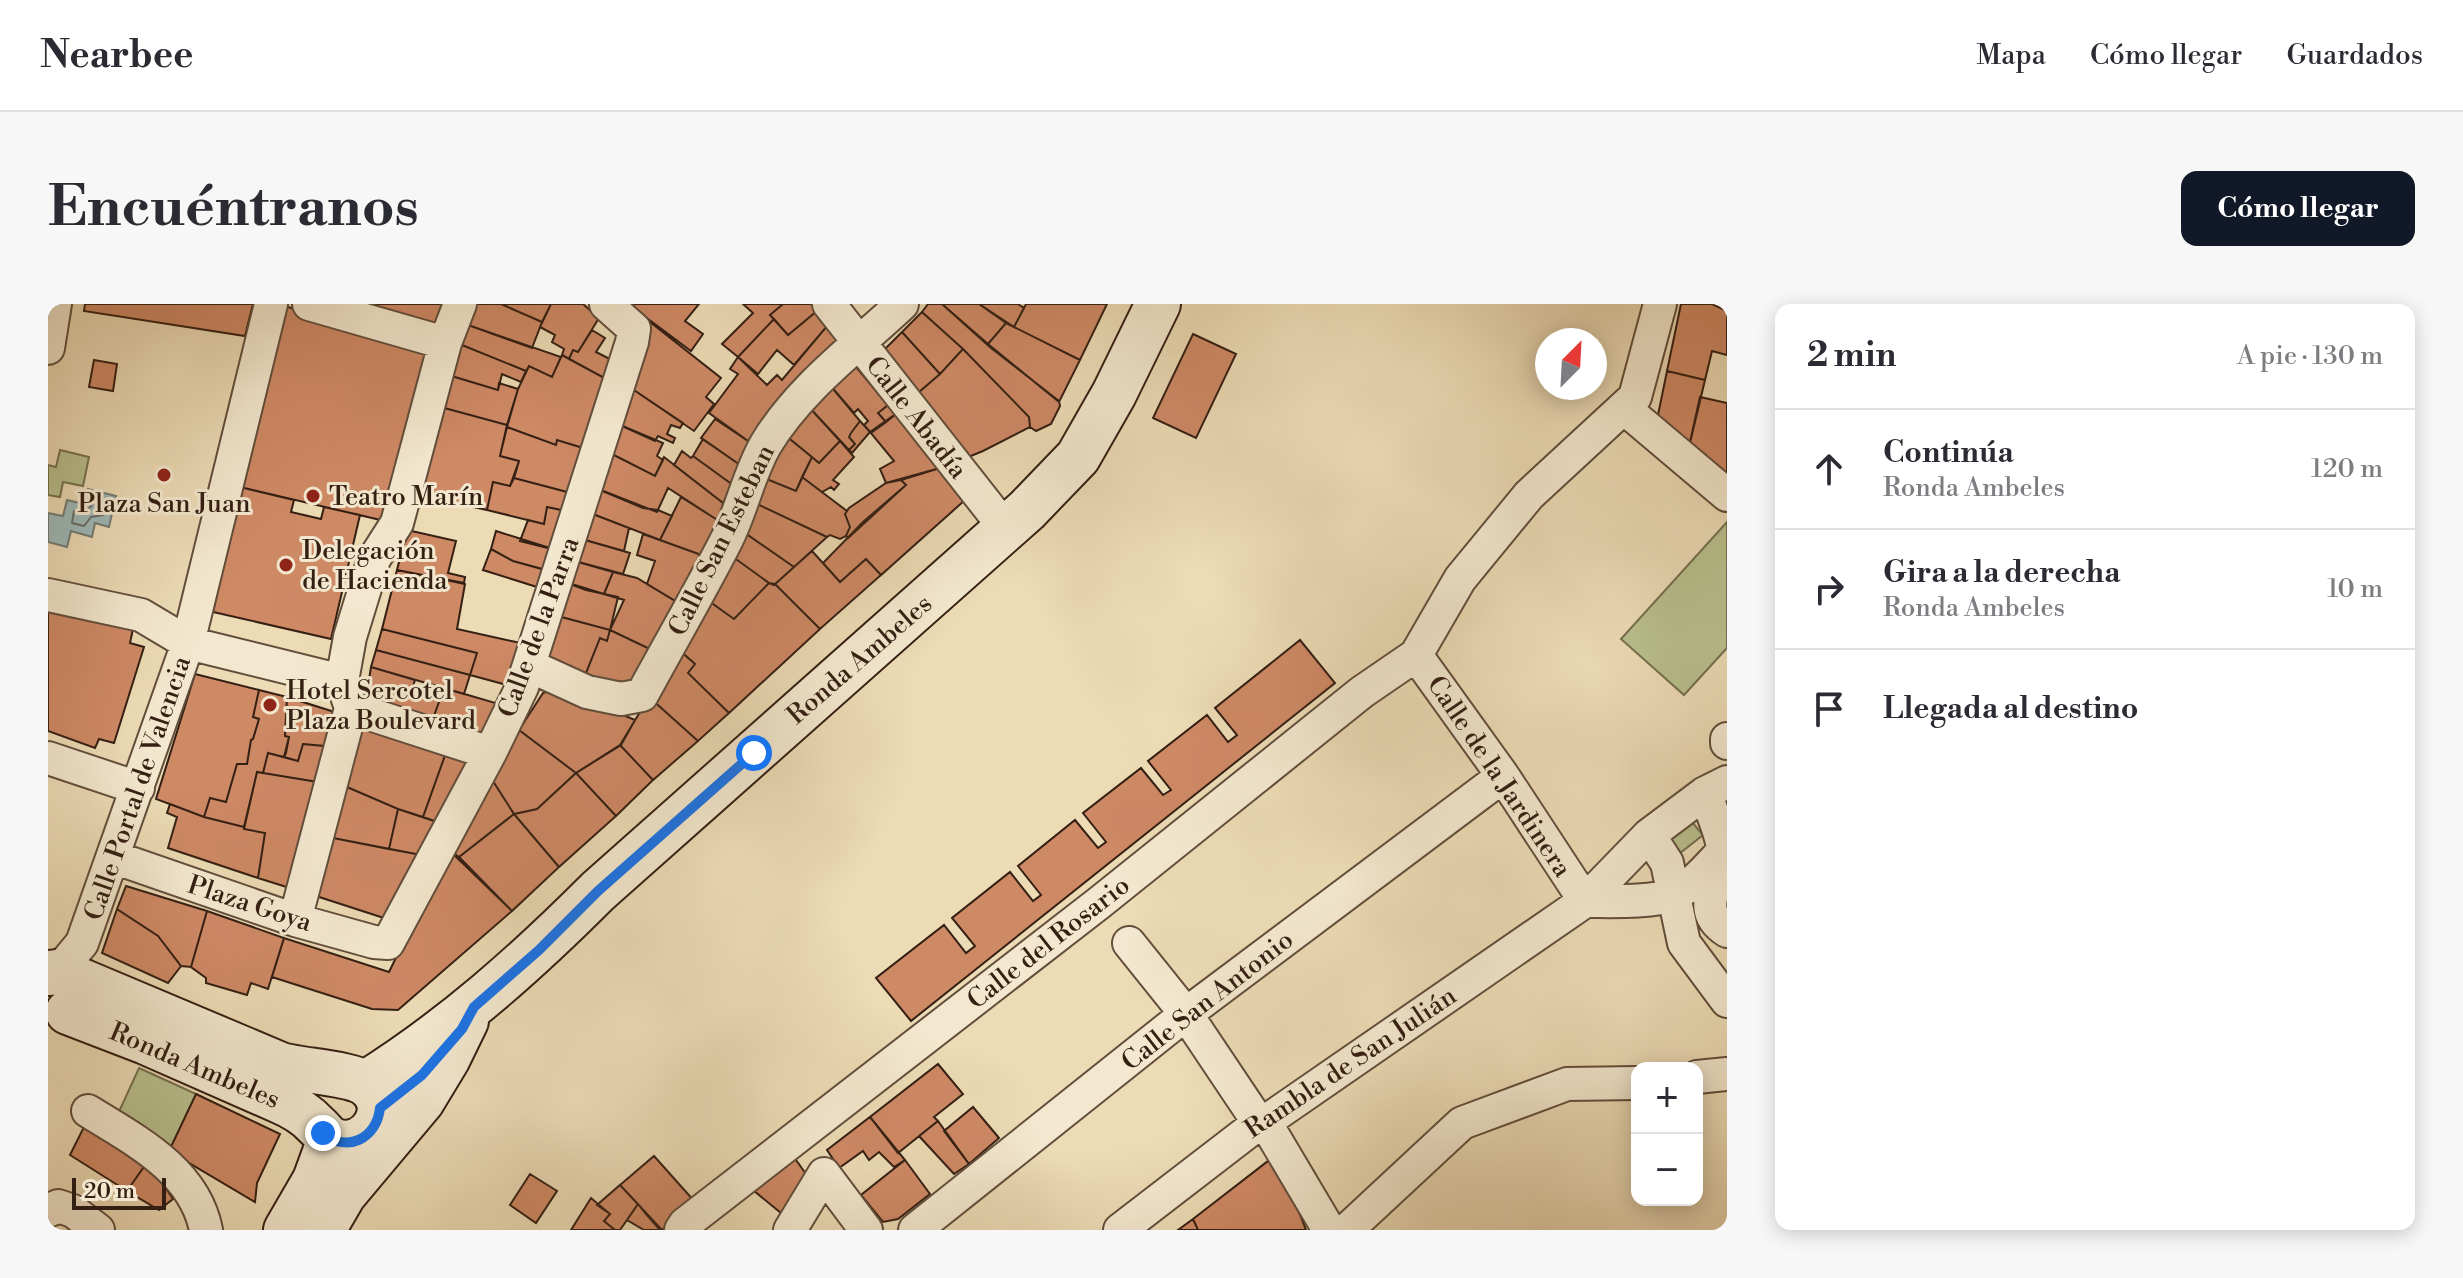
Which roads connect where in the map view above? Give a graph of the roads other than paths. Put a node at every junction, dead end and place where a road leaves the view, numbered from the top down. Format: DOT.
graph roads {
  1 [pos="55,304"];
  2 [pos="271,304"];
  3 [pos="309,304"];
  4 [pos="460,304"];
  5 [pos="606,304"];
  6 [pos="829,304"];
  7 [pos="902,304"];
  8 [pos="1158,304"];
  9 [pos="1660,304"];
  10 [pos="445,343"];
  11 [pos="860,344"];
  12 [pos="48,348"];
  13 [pos="1624,408"];
  14 [pos="1727,495"];
  15 [pos="1006,529"];
  16 [pos="48,595"];
  17 [pos="188,643"];
  18 [pos="1416,655"];
  19 [pos="530,666"];
  20 [pos="346,694"];
  21 [pos="490,753"];
  22 [pos="48,758"];
  23 [pos="1503,776"];
  24 [pos="138,788"];
  25 [pos="1716,788"];
  26 [pos="1649,835"];
  27 [pos="1725,849"];
  28 [pos="113,857"];
  29 [pos="1676,894"];
  30 [pos="1585,901"];
  31 [pos="295,920"];
  32 [pos="1727,931"];
  33 [pos="388,943"];
  34 [pos="1129,943"];
  35 [pos="58,991"];
  36 [pos="1727,1001"];
  37 [pos="1186,1014"];
  38 [pos="461,1020"];
  39 [pos="300,1071"];
  40 [pos="1727,1074"];
  41 [pos="1703,1076"];
  42 [pos="1631,1083"];
  43 [pos="88,1111"];
  44 [pos="349,1112"];
  45 [pos="1262,1122"];
  46 [pos="327,1201"];
  47 [pos="48,1211"];
  48 [pos="98,1230"];
  49 [pos="206,1230"];
  50 [pos="286,1230"];
  51 [pos="681,1230"];
  52 [pos="790,1230"];
  53 [pos="866,1230"];
  54 [pos="915,1230"];
  55 [pos="1120,1230"];
  56 [pos="1329,1230"];
  57 [pos="1347,1230"];
  1 -- 12 [label="street"];
  2 -- 17 [label="street, Calle Portal de Valencia"];
  3 -- 10 [label="street"];
  4 -- 10 [label="street"];
  5 -- 19 [label="street, Calle de la Parra"];
  6 -- 11 [label="street, Calle Abadía"];
  7 -- 11 [label="street"];
  8 -- 15 [label="main road, Ronda Ambeles"];
  9 -- 13 [label="street, Calle de la Jardinera"];
  10 -- 20 [label="street"];
  11 -- 15 [label="street, Calle Abadía"];
  11 -- 19 [label="street, Calle San Esteban"];
  13 -- 14 [label="street"];
  13 -- 18 [label="street, Calle de la Jardinera"];
  15 -- 38 [label="main road, Ronda Ambeles"];
  16 -- 17 [label="street"];
  17 -- 20 [label="street"];
  17 -- 24 [label="street, Calle Portal de Valencia"];
  18 -- 23 [label="street, Calle de la Jardinera"];
  18 -- 51 [label="street, Calle del Rosario"];
  19 -- 21 [label="street, Calle de la Parra"];
  20 -- 21 [label="street"];
  20 -- 31 [label="street"];
  21 -- 33 [label="street, Calle de la Parra"];
  22 -- 24 [label="street"];
  23 -- 30 [label="street, Calle de la Jardinera"];
  23 -- 37 [label="street, Calle San Antonio"];
  24 -- 28 [label="street, Calle Portal de Valencia"];
  25 -- 26 [label="street, Rambla de San Julián"];
  25 -- 27 [label="street"];
  26 -- 29 [label="street"];
  26 -- 30 [label="street, Rambla de San Julián"];
  27 -- 29 [label="street"];
  27 -- 32 [label="street"];
  28 -- 31 [label="street, Plaza Goya"];
  28 -- 35 [label="street, Calle Portal de Valencia"];
  29 -- 30 [label="street"];
  29 -- 36 [label="street"];
  30 -- 45 [label="street, Rambla de San Julián"];
  31 -- 33 [label="street, Plaza Goya"];
  34 -- 37 [label="street"];
  35 -- 39 [label="main road, Ronda Ambeles"];
  35 -- 44 [label="main road, Ronda Ambeles"];
  37 -- 45 [label="street"];
  37 -- 54 [label="street, Calle San Antonio"];
  38 -- 39 [label="main road, Ronda Ambeles"];
  38 -- 44 [label="main road, Ronda Ambeles"];
  38 -- 46 [label="main road, Ronda Ambeles"];
  39 -- 44 [label="main road, Ronda Ambeles"];
  40 -- 41 [label="street"];
  42 -- 57 [label="street"];
  43 -- 49 [label="street"];
  44 -- 46 [label="main road"];
  45 -- 55 [label="street, Rambla de San Julián"];
  45 -- 56 [label="street"];
  46 -- 50 [label="main road"];
  47 -- 48 [label="street"];
  52 -- 53 [label="street"];
}
